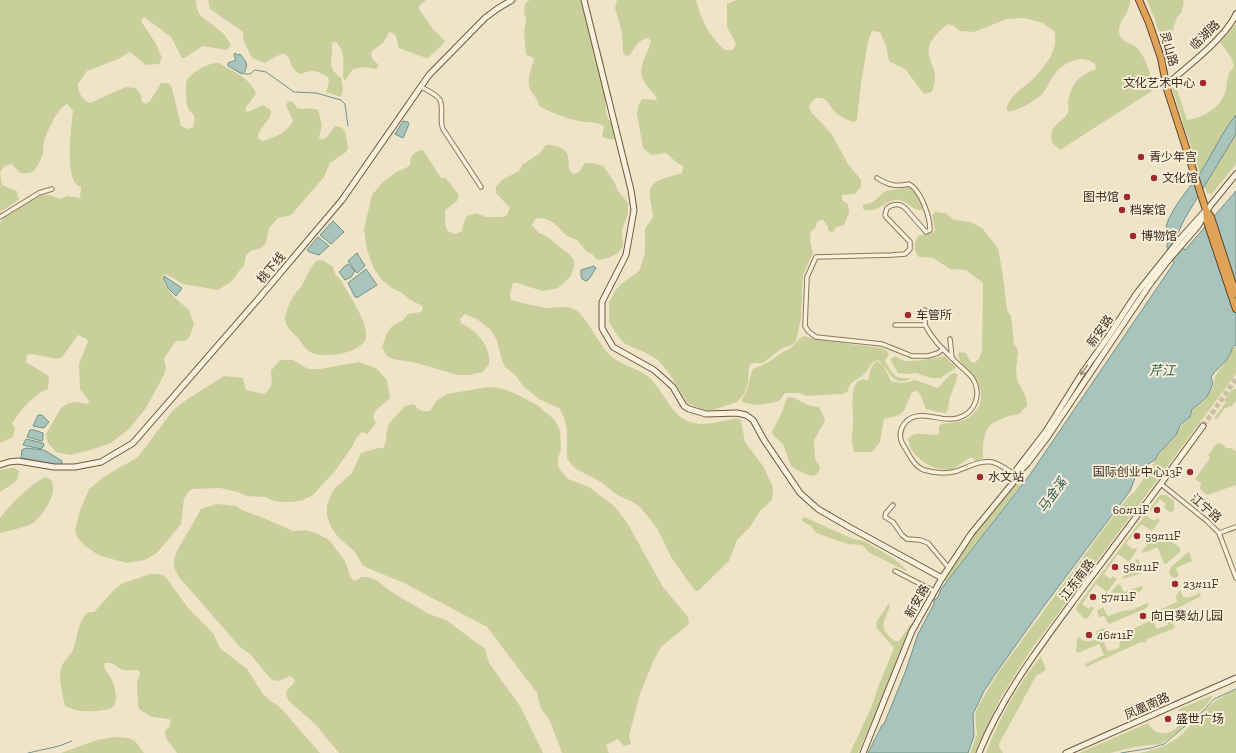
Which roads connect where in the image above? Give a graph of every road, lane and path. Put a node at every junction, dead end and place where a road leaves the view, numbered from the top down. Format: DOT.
graph roads {
  1 [pos="512,0"];
  2 [pos="584,0"];
  3 [pos="1139,0"];
  4 [pos="1236,14"];
  5 [pos="1167,84"];
  6 [pos="421,87"];
  7 [pos="1236,174"];
  8 [pos="877,178"];
  9 [pos="481,187"];
  10 [pos="52,189"];
  11 [pos="1206,210"];
  12 [pos="0,217"];
  13 [pos="1209,220"];
  14 [pos="1165,260"];
  15 [pos="1236,294"];
  16 [pos="1236,308"];
  17 [pos="925,310"];
  18 [pos="895,325"];
  19 [pos="925,325"];
  20 [pos="950,339"];
  21 [pos="943,349"];
  22 [pos="952,358"];
  23 [pos="1203,426"];
  24 [pos="0,465"];
  25 [pos="1016,475"];
  26 [pos="1161,484"];
  27 [pos="893,505"];
  28 [pos="1236,527"];
  29 [pos="1218,533"];
  30 [pos="948,568"];
  31 [pos="895,571"];
  32 [pos="942,578"];
  33 [pos="1236,578"];
  34 [pos="934,591"];
  35 [pos="1236,678"];
  36 [pos="863,753"];
  37 [pos="979,753"];
  38 [pos="1066,753"];
  1 -- 6 [label="main road, 桃下线"];
  2 -- 32 [label="main road"];
  3 -- 5 [label="highway, 灵山路"];
  4 -- 5 [label="main road, 临湖路"];
  5 -- 11 [label="highway, 灵山路"];
  6 -- 9 [label="street"];
  6 -- 24 [label="main road, 桃下线"];
  7 -- 11 [label="main road"];
  8 -- 21 [label="street"];
  10 -- 12 [label="street"];
  11 -- 13 [label="highway"];
  11 -- 14 [label="main road"];
  11 -- 14 [label="main road"];
  13 -- 15 [label="highway"];
  13 -- 16 [label="highway"];
  14 -- 25 [label="main road, 新安路"];
  17 -- 19 [label="street"];
  18 -- 19 [label="street"];
  19 -- 21 [label="street"];
  20 -- 22 [label="street"];
  21 -- 22 [label="street"];
  22 -- 25 [label="street"];
  23 -- 26 [label="main road, 江东南路"];
  25 -- 30 [label="main road, 新安路"];
  26 -- 29 [label="street, 江宁路"];
  26 -- 37 [label="main road, 江东南路"];
  27 -- 30 [label="street"];
  28 -- 29 [label="street"];
  29 -- 33 [label="street, 江宁路"];
  30 -- 32 [label="main road, 新安路"];
  31 -- 34 [label="street"];
  32 -- 34 [label="main road, 新安路"];
  34 -- 36 [label="main road, 新安路"];
  35 -- 38 [label="main road, 凤凰南路"];
}
